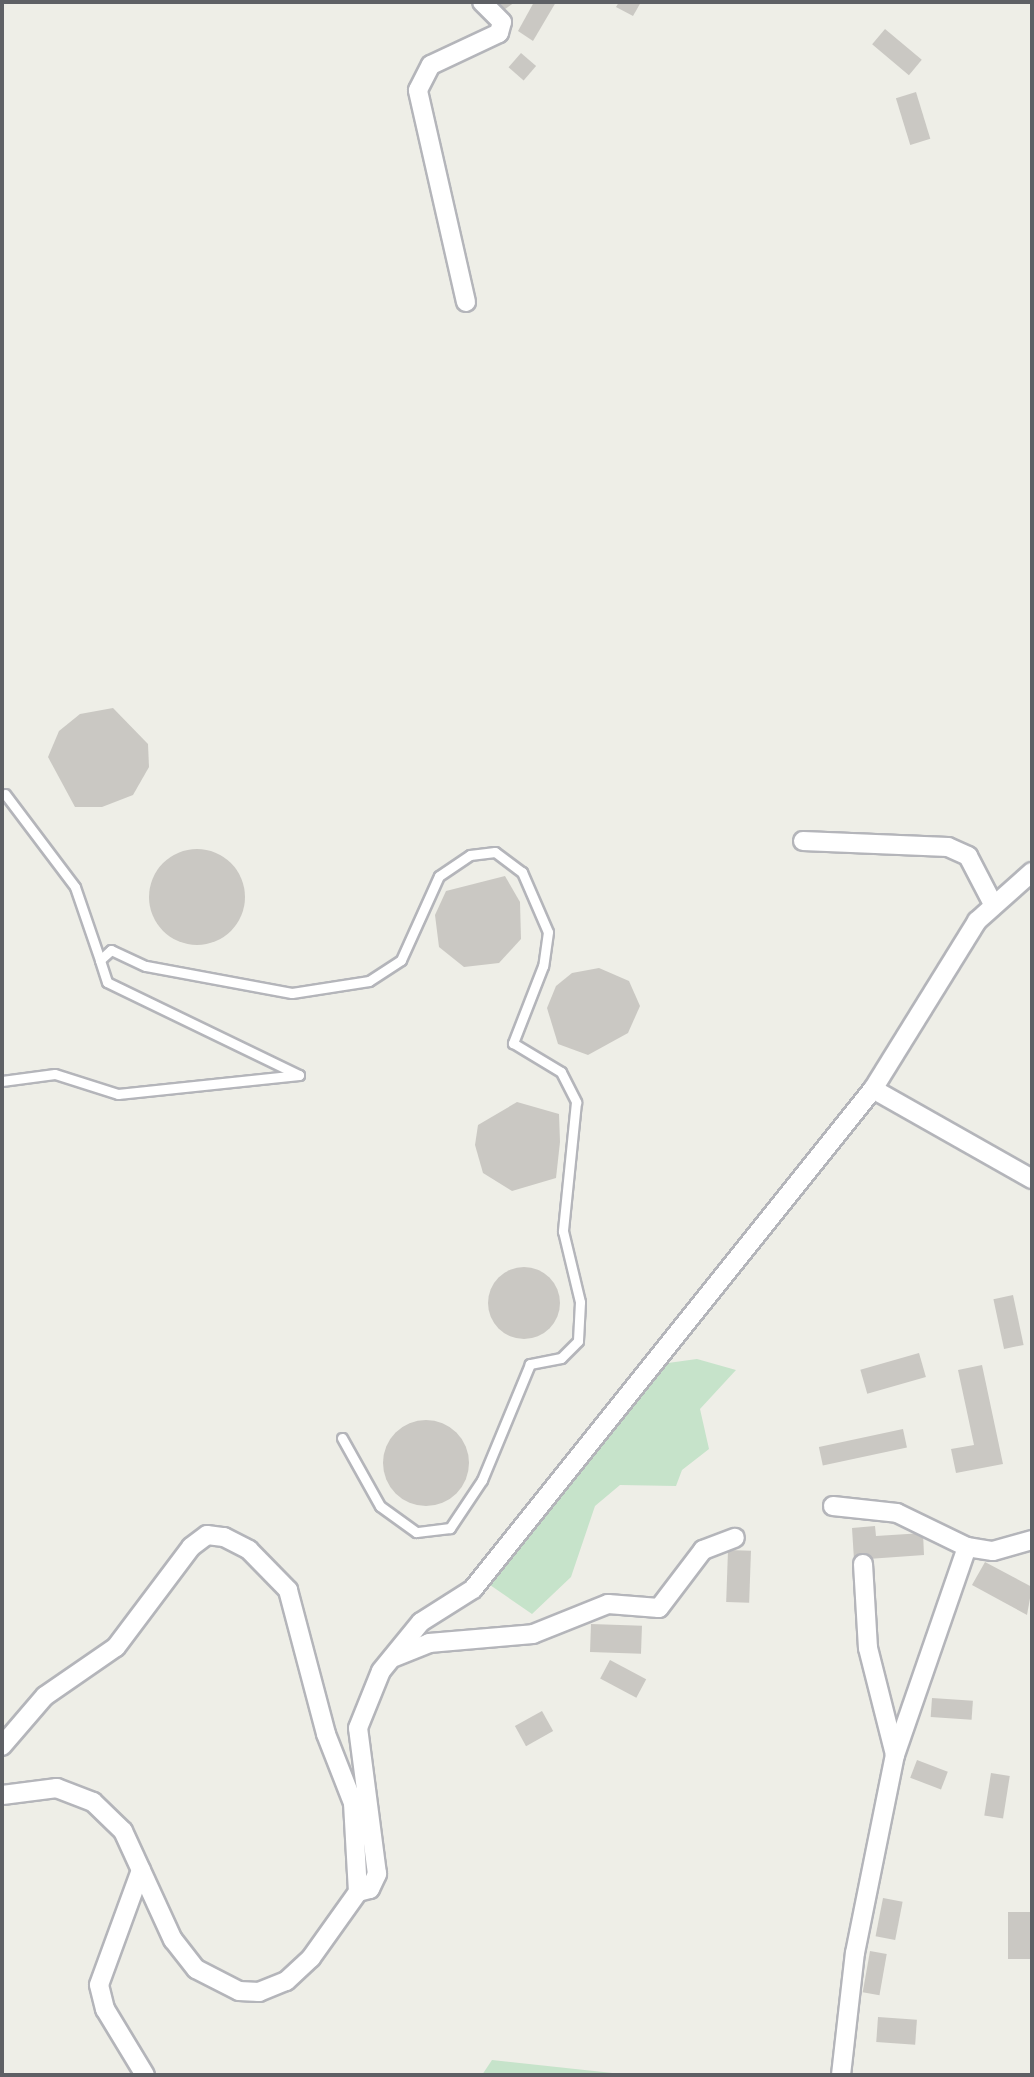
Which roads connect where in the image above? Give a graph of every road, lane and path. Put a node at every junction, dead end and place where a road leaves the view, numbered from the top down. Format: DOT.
graph roads {
  1 [pos="482,2"];
  2 [pos="466,302"];
  3 [pos="5,794"];
  4 [pos="803,841"];
  5 [pos="1032,872"];
  6 [pos="993,904"];
  7 [pos="100,960"];
  8 [pos="2,1081"];
  9 [pos="873,1089"];
  10 [pos="1032,1179"];
  11 [pos="342,1438"];
  12 [pos="833,1506"];
  13 [pos="734,1538"];
  14 [pos="1032,1540"];
  15 [pos="967,1547"];
  16 [pos="863,1564"];
  17 [pos="391,1658"];
  18 [pos="2,1746"];
  19 [pos="895,1755"];
  20 [pos="2,1795"];
  21 [pos="141,1870"];
  22 [pos="358,1892"];
  23 [pos="145,2075"];
  24 [pos="841,2075"];
  1 -- 2 [label="street"];
  3 -- 7 [label="lane"];
  4 -- 6 [label="street"];
  5 -- 6 [label="street"];
  6 -- 9 [label="street"];
  7 -- 8 [label="lane"];
  7 -- 11 [label="lane"];
  9 -- 10 [label="street"];
  9 -- 17 [label="street"];
  12 -- 15 [label="street"];
  13 -- 17 [label="street"];
  14 -- 15 [label="street"];
  15 -- 19 [label="street"];
  16 -- 19 [label="street"];
  17 -- 22 [label="street"];
  18 -- 22 [label="street"];
  19 -- 24 [label="street"];
  20 -- 21 [label="street"];
  21 -- 22 [label="street"];
  21 -- 23 [label="street"];
}
